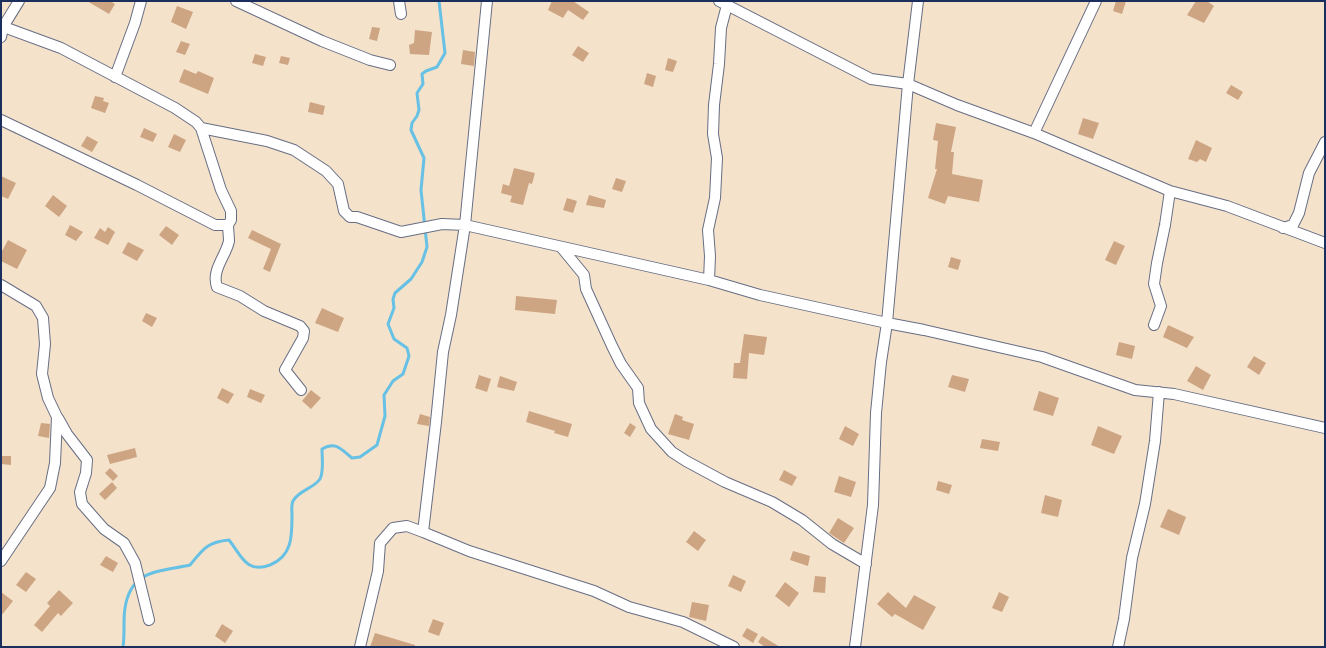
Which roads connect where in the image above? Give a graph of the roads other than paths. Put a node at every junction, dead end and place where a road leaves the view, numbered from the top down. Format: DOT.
graph roads {
  1 [pos="19,1"];
  2 [pos="141,1"];
  3 [pos="236,1"];
  4 [pos="399,1"];
  5 [pos="486,1"];
  6 [pos="918,1"];
  7 [pos="1096,1"];
  8 [pos="723,3"];
  9 [pos="400,14"];
  10 [pos="2,30"];
  11 [pos="390,64"];
  12 [pos="115,77"];
  13 [pos="908,84"];
  14 [pos="1,120"];
  15 [pos="201,128"];
  16 [pos="1034,133"];
  17 [pos="1325,142"];
  18 [pos="1170,191"];
  19 [pos="228,225"];
  20 [pos="465,225"];
  21 [pos="1282,228"];
  22 [pos="1325,243"];
  23 [pos="561,247"];
  24 [pos="709,280"];
  25 [pos="1,285"];
  26 [pos="887,323"];
  27 [pos="1154,325"];
  28 [pos="301,390"];
  29 [pos="1159,392"];
  30 [pos="57,417"];
  31 [pos="1325,428"];
  32 [pos="423,532"];
  33 [pos="1,562"];
  34 [pos="866,564"];
  35 [pos="150,620"];
  36 [pos="360,647"];
  37 [pos="734,647"];
  38 [pos="855,647"];
  39 [pos="1118,647"];
  1 -- 10 [label="street"];
  2 -- 12 [label="street"];
  3 -- 11 [label="street"];
  4 -- 9 [label="street"];
  5 -- 20 [label="street"];
  6 -- 13 [label="street"];
  7 -- 16 [label="street"];
  8 -- 13 [label="street"];
  8 -- 24 [label="street"];
  10 -- 12 [label="street"];
  12 -- 15 [label="street"];
  13 -- 16 [label="street"];
  13 -- 26 [label="street"];
  14 -- 19 [label="street"];
  15 -- 19 [label="street"];
  15 -- 20 [label="street"];
  16 -- 18 [label="street"];
  17 -- 21 [label="street"];
  18 -- 21 [label="street"];
  18 -- 27 [label="street"];
  19 -- 28 [label="street"];
  20 -- 23 [label="street"];
  20 -- 32 [label="street"];
  21 -- 22 [label="street"];
  23 -- 24 [label="street"];
  23 -- 34 [label="street"];
  24 -- 26 [label="street"];
  25 -- 30 [label="street"];
  26 -- 29 [label="street"];
  26 -- 34 [label="street"];
  29 -- 31 [label="street"];
  29 -- 39 [label="street"];
  30 -- 33 [label="street"];
  30 -- 35 [label="street"];
  32 -- 36 [label="street"];
  32 -- 37 [label="street"];
  34 -- 38 [label="street"];
}
